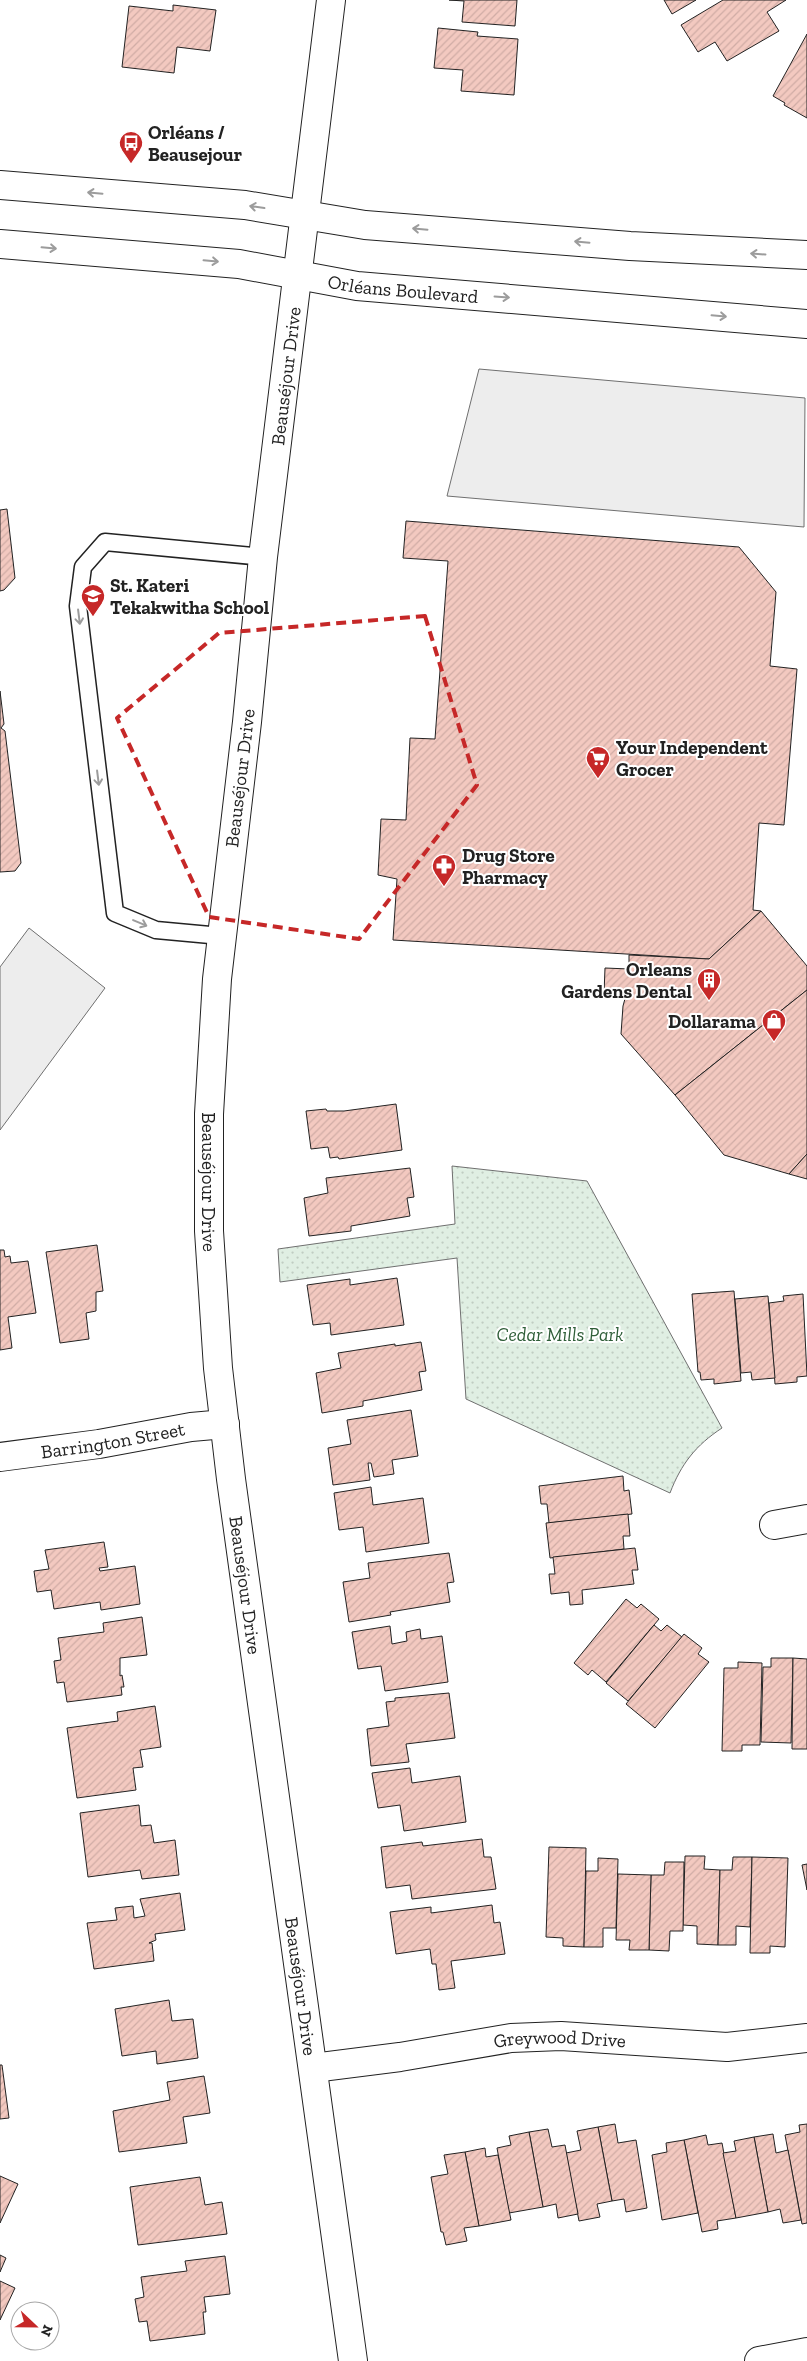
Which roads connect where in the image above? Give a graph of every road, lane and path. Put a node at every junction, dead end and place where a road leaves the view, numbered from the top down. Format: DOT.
graph roads {
  1 [pos="331,0"];
  2 [pos="0,185"];
  3 [pos="305,214"];
  4 [pos="0,244"];
  5 [pos="807,255"];
  6 [pos="298,273"];
  7 [pos="807,324"];
  8 [pos="263,557"];
  9 [pos="221,936"];
  10 [pos="225,1424"];
  11 [pos="0,1457"];
  12 [pos="807,1519"];
  13 [pos="774,1525"];
  14 [pos="807,2038"];
  15 [pos="313,2068"];
  16 [pos="807,2352"];
  17 [pos="353,2361"];
  18 [pos="759,2361"];
  1 -- 3 [label="street, Beauséjour Drive"];
  3 -- 2 [label="street, one-way"];
  5 -- 3 [label="street, one-way"];
  3 -- 6 [label="street, Beauséjour Drive"];
  4 -- 6 [label="street, Orléans Boulevard, one-way"];
  6 -- 7 [label="street, Orléans Boulevard, one-way"];
  6 -- 8 [label="street, Beauséjour Drive"];
  8 -- 9 [label="street, Beauséjour Drive"];
  8 -- 9 [label="lane, one-way"];
  9 -- 10 [label="street, Beauséjour Drive"];
  10 -- 11 [label="street, Barrington Street"];
  10 -- 15 [label="street, Beauséjour Drive"];
  12 -- 13 [label="street"];
  14 -- 15 [label="street, Greywood Drive"];
  15 -- 17 [label="street, Beauséjour Drive"];
  16 -- 18 [label="street"];
}
